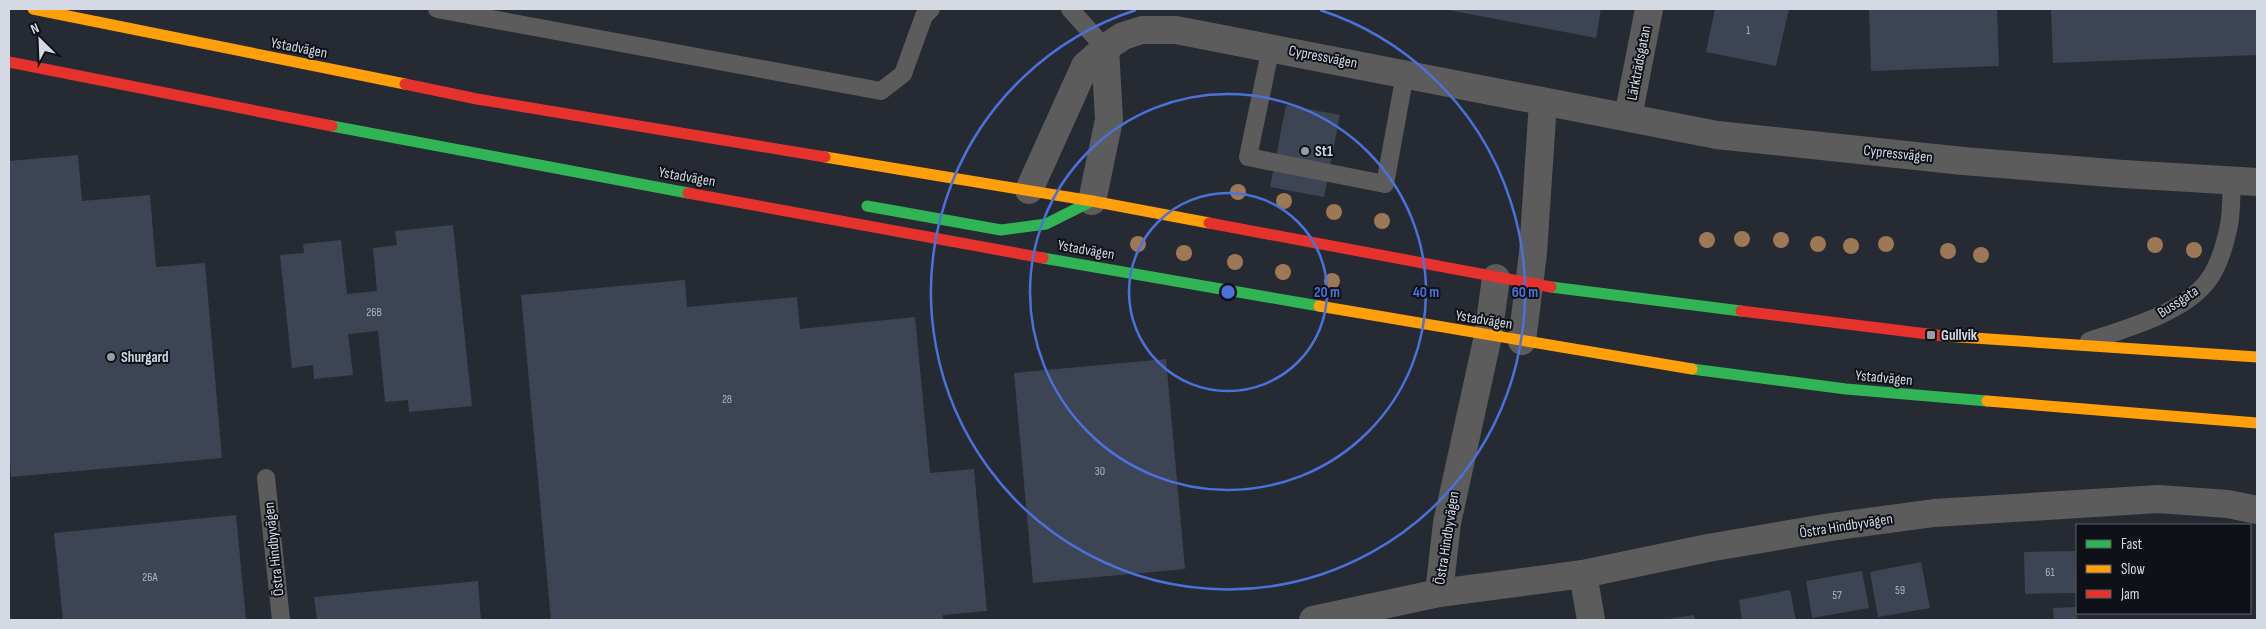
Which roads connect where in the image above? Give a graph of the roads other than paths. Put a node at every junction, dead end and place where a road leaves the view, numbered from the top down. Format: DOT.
graph roads {
  1 [pos="33,9"];
  2 [pos="437,9"];
  3 [pos="931,9"];
  4 [pos="1070,9"];
  5 [pos="1649,9"];
  6 [pos="1271,47"];
  7 [pos="1106,48"];
  8 [pos="9,62"];
  9 [pos="1405,74"];
  10 [pos="1543,102"];
  11 [pos="1628,117"];
  12 [pos="448,148"];
  13 [pos="584,162"];
  14 [pos="2245,181"];
  15 [pos="1029,190"];
  16 [pos="1092,201"];
  17 [pos="853,203"];
  18 [pos="1496,278"];
  19 [pos="1530,284"];
  20 [pos="1488,336"];
  21 [pos="1522,341"];
  22 [pos="2077,345"];
  23 [pos="2257,357"];
  24 [pos="2257,423"];
  25 [pos="266,478"];
  26 [pos="2257,510"];
  27 [pos="1582,574"];
  28 [pos="1439,593"];
  29 [pos="282,620"];
  30 [pos="1313,620"];
  31 [pos="1591,620"];
  1 -- 15 [label="main road, Ystadvägen"];
  2 -- 3 [label="lane"];
  4 -- 7 [label="lane"];
  5 -- 11 [label="street, Lärkträdsgatan"];
  6 -- 7 [label="street, Cypressvägen"];
  6 -- 9 [label="street, Cypressvägen"];
  6 -- 9 [label="lane"];
  7 -- 15 [label="street, Cypressvägen"];
  7 -- 16 [label="street"];
  8 -- 12 [label="main road, Ystadvägen"];
  9 -- 10 [label="street, Cypressvägen"];
  10 -- 11 [label="street, Cypressvägen"];
  10 -- 19 [label="street"];
  11 -- 14 [label="street, Cypressvägen"];
  12 -- 13 [label="main road, Ystadvägen"];
  12 -- 20 [label="main road, Ystadvägen"];
  14 -- 22 [label="lane, Bussgata"];
  15 -- 16 [label="main road, Ystadvägen"];
  16 -- 17 [label="main road, Ystadvägen"];
  16 -- 18 [label="main road, Ystadvägen"];
  18 -- 19 [label="main road, Ystadvägen"];
  18 -- 20 [label="street, Östra Hindbyvägen"];
  19 -- 21 [label="street"];
  19 -- 22 [label="main road, Ystadvägen"];
  20 -- 21 [label="main road, Ystadvägen"];
  20 -- 28 [label="street, Östra Hindbyvägen"];
  21 -- 24 [label="main road, Ystadvägen"];
  22 -- 23 [label="main road, Ystadvägen"];
  25 -- 29 [label="lane, Östra Hindbyvägen"];
  26 -- 27 [label="street, Östra Hindbyvägen"];
  27 -- 28 [label="street, Östra Hindbyvägen"];
  27 -- 31 [label="street"];
  28 -- 30 [label="street, Östra Hindbyvägen"];
}
